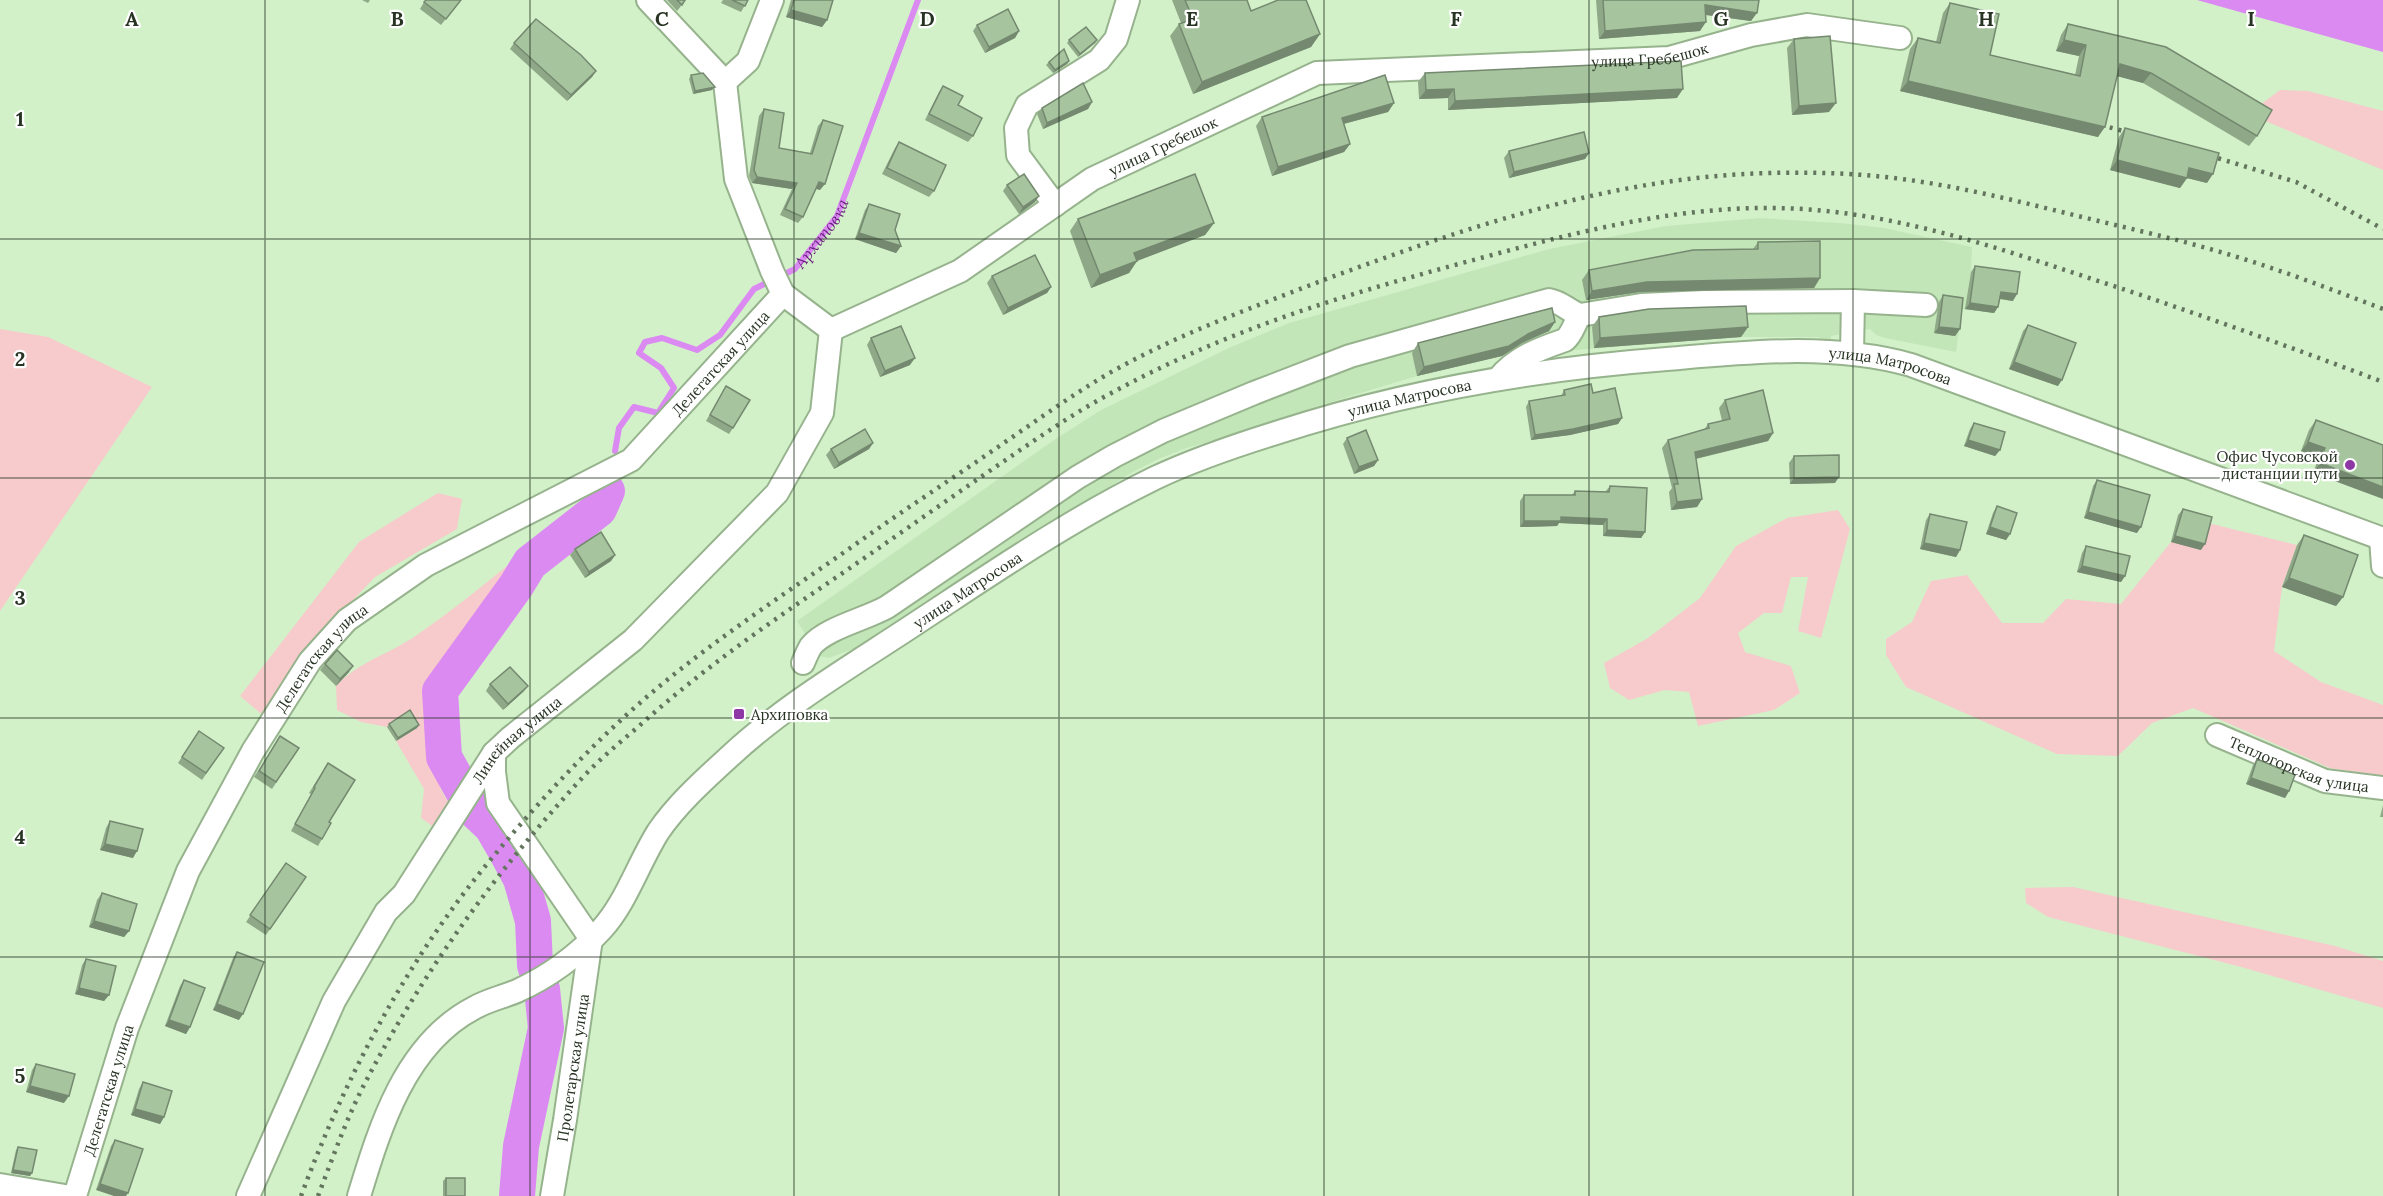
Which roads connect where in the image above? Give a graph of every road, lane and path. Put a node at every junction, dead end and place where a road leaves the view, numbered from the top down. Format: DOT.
graph roads {
  1 [pos="648,0"];
  2 [pos="772,0"];
  3 [pos="1128,0"];
  4 [pos="1900,38"];
  5 [pos="725,82"];
  6 [pos="1055,205"];
  7 [pos="783,294"];
  8 [pos="1853,301"];
  9 [pos="1926,305"];
  10 [pos="1580,315"];
  11 [pos="831,330"];
  12 [pos="1852,353"];
  13 [pos="1498,379"];
  14 [pos="2382,539"];
  15 [pos="2383,566"];
  16 [pos="802,663"];
  17 [pos="2217,735"];
  18 [pos="494,753"];
  19 [pos="2383,788"];
  20 [pos="591,939"];
  21 [pos="0,1185"];
  22 [pos="65,1196"];
  23 [pos="75,1196"];
  24 [pos="248,1196"];
  25 [pos="359,1196"];
  26 [pos="552,1196"];
  1 -- 5 [label="street"];
  2 -- 5 [label="street"];
  3 -- 6 [label="street"];
  4 -- 6 [label="street, улица Гребешок"];
  5 -- 7 [label="street"];
  6 -- 11 [label="street, улица Гребешок"];
  7 -- 11 [label="street"];
  7 -- 23 [label="street, Делегатская улица"];
  8 -- 9 [label="street"];
  8 -- 10 [label="street"];
  8 -- 12 [label="street"];
  10 -- 13 [label="street"];
  10 -- 16 [label="street"];
  11 -- 18 [label="street, Линейная улица"];
  12 -- 13 [label="street, улица Матросова"];
  12 -- 14 [label="street, улица Матросова"];
  13 -- 20 [label="street, улица Матросова"];
  14 -- 15 [label="street"];
  17 -- 19 [label="street, Теплогорская улица"];
  18 -- 20 [label="street"];
  18 -- 24 [label="street, Линейная улица"];
  20 -- 25 [label="street"];
  20 -- 26 [label="street, Пролетарская улица"];
  21 -- 22 [label="street"];
}
